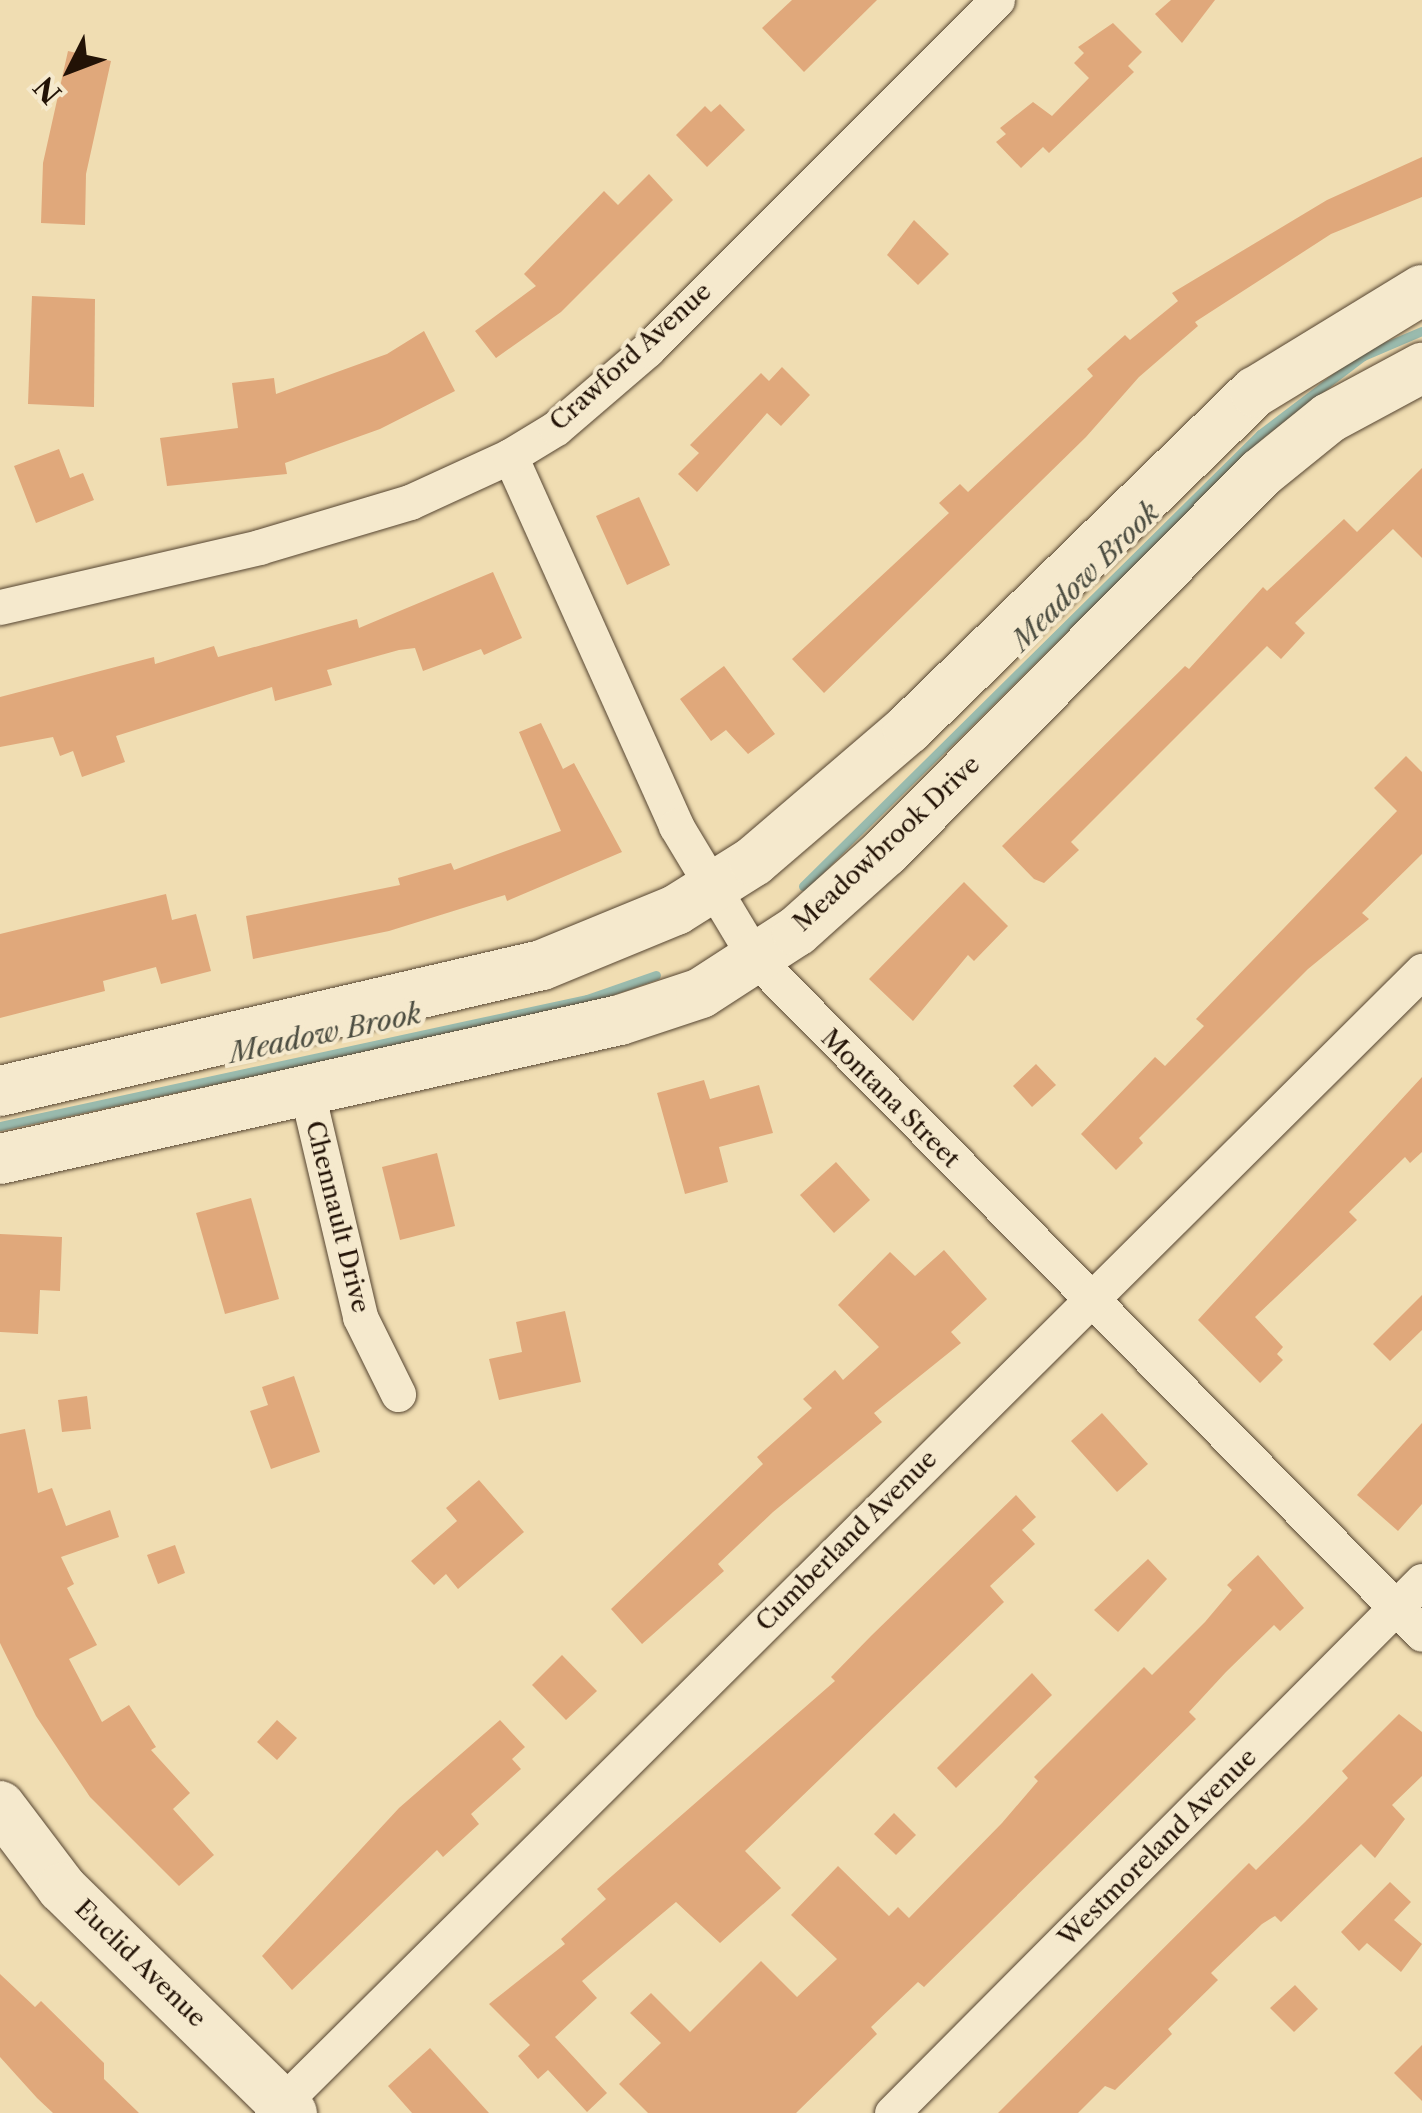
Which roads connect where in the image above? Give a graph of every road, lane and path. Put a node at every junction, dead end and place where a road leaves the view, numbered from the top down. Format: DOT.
graph roads {
  1 [pos="997,0"];
  2 [pos="1422,290"];
  3 [pos="1422,368"];
  4 [pos="510,456"];
  5 [pos="0,607"];
  6 [pos="710,889"];
  7 [pos="756,959"];
  8 [pos="1422,971"];
  9 [pos="0,1091"];
  10 [pos="307,1092"];
  11 [pos="0,1159"];
  12 [pos="1088,1301"];
  13 [pos="398,1394"];
  14 [pos="1422,1582"];
  15 [pos="1396,1607"];
  16 [pos="1422,1634"];
  17 [pos="0,1806"];
  18 [pos="282,2110"];
  19 [pos="892,2113"];
  1 -- 4 [label="street, Crawford Avenue"];
  2 -- 6 [label="street"];
  3 -- 7 [label="street, Meadowbrook Drive"];
  4 -- 5 [label="street, Crawford Avenue"];
  4 -- 6 [label="street, Montana Street"];
  6 -- 7 [label="street, Montana Street"];
  6 -- 9 [label="street"];
  7 -- 10 [label="street, Meadowbrook Drive"];
  7 -- 12 [label="street, Montana Street"];
  8 -- 12 [label="street, Cumberland Avenue"];
  10 -- 11 [label="street, Meadowbrook Drive"];
  10 -- 13 [label="street, Chennault Drive"];
  12 -- 15 [label="street, Montana Street"];
  12 -- 18 [label="street, Cumberland Avenue"];
  14 -- 15 [label="street, Westmoreland Avenue"];
  15 -- 16 [label="street, Montana Street"];
  15 -- 19 [label="street, Westmoreland Avenue"];
  17 -- 18 [label="street, Euclid Avenue"];
}
